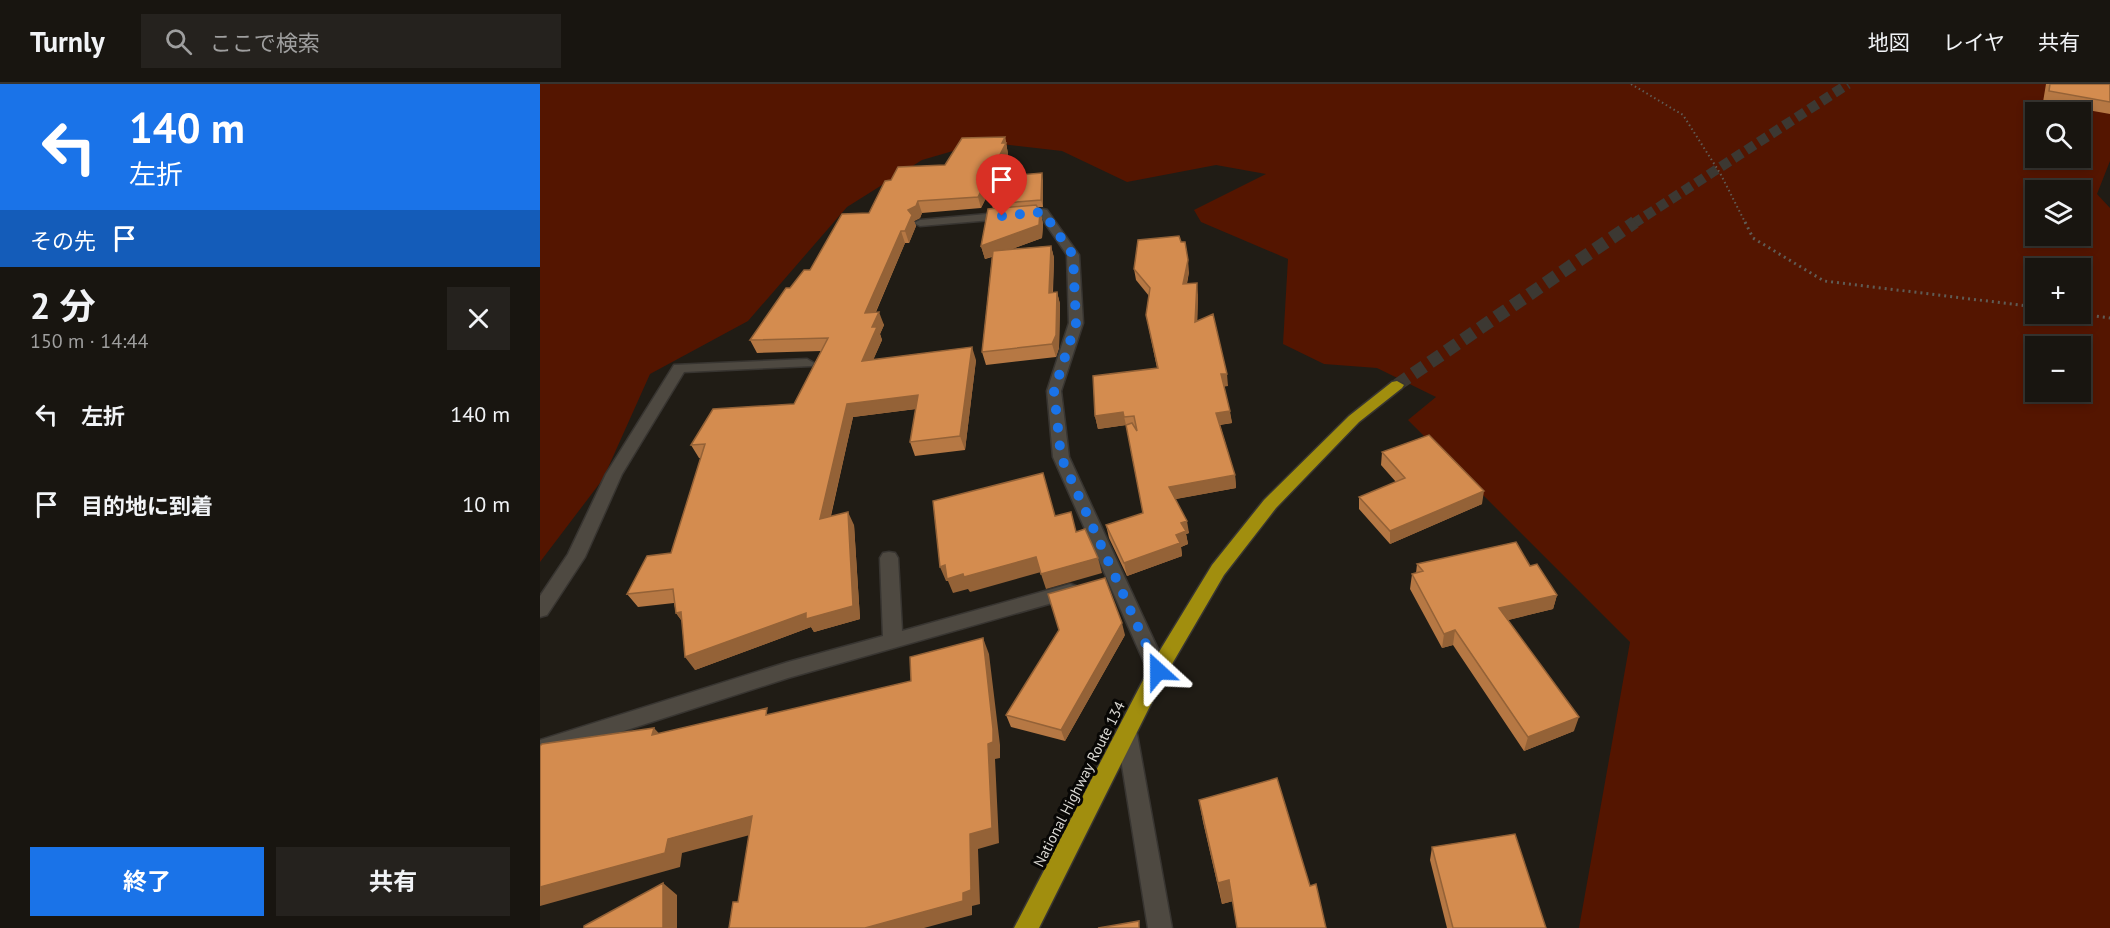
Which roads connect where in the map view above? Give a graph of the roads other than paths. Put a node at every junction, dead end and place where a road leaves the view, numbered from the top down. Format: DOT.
graph roads {
  1 [pos="920,223"];
  2 [pos="807,363"];
  3 [pos="1396,385"];
  4 [pos="889,558"];
  5 [pos="1118,578"];
  6 [pos="540,610"];
  7 [pos="893,640"];
  8 [pos="1158,671"];
  9 [pos="1127,734"];
  10 [pos="540,749"];
  11 [pos="1026,928"];
  12 [pos="1160,928"];
  1 -- 5 [label="street"];
  2 -- 6 [label="street"];
  3 -- 8 [label="highway, National Highway Route 134"];
  4 -- 7 [label="street"];
  5 -- 7 [label="street"];
  5 -- 8 [label="street"];
  7 -- 10 [label="street"];
  8 -- 9 [label="highway, National Highway Route 134"];
  9 -- 11 [label="highway, National Highway Route 134"];
  9 -- 12 [label="street"];
}
